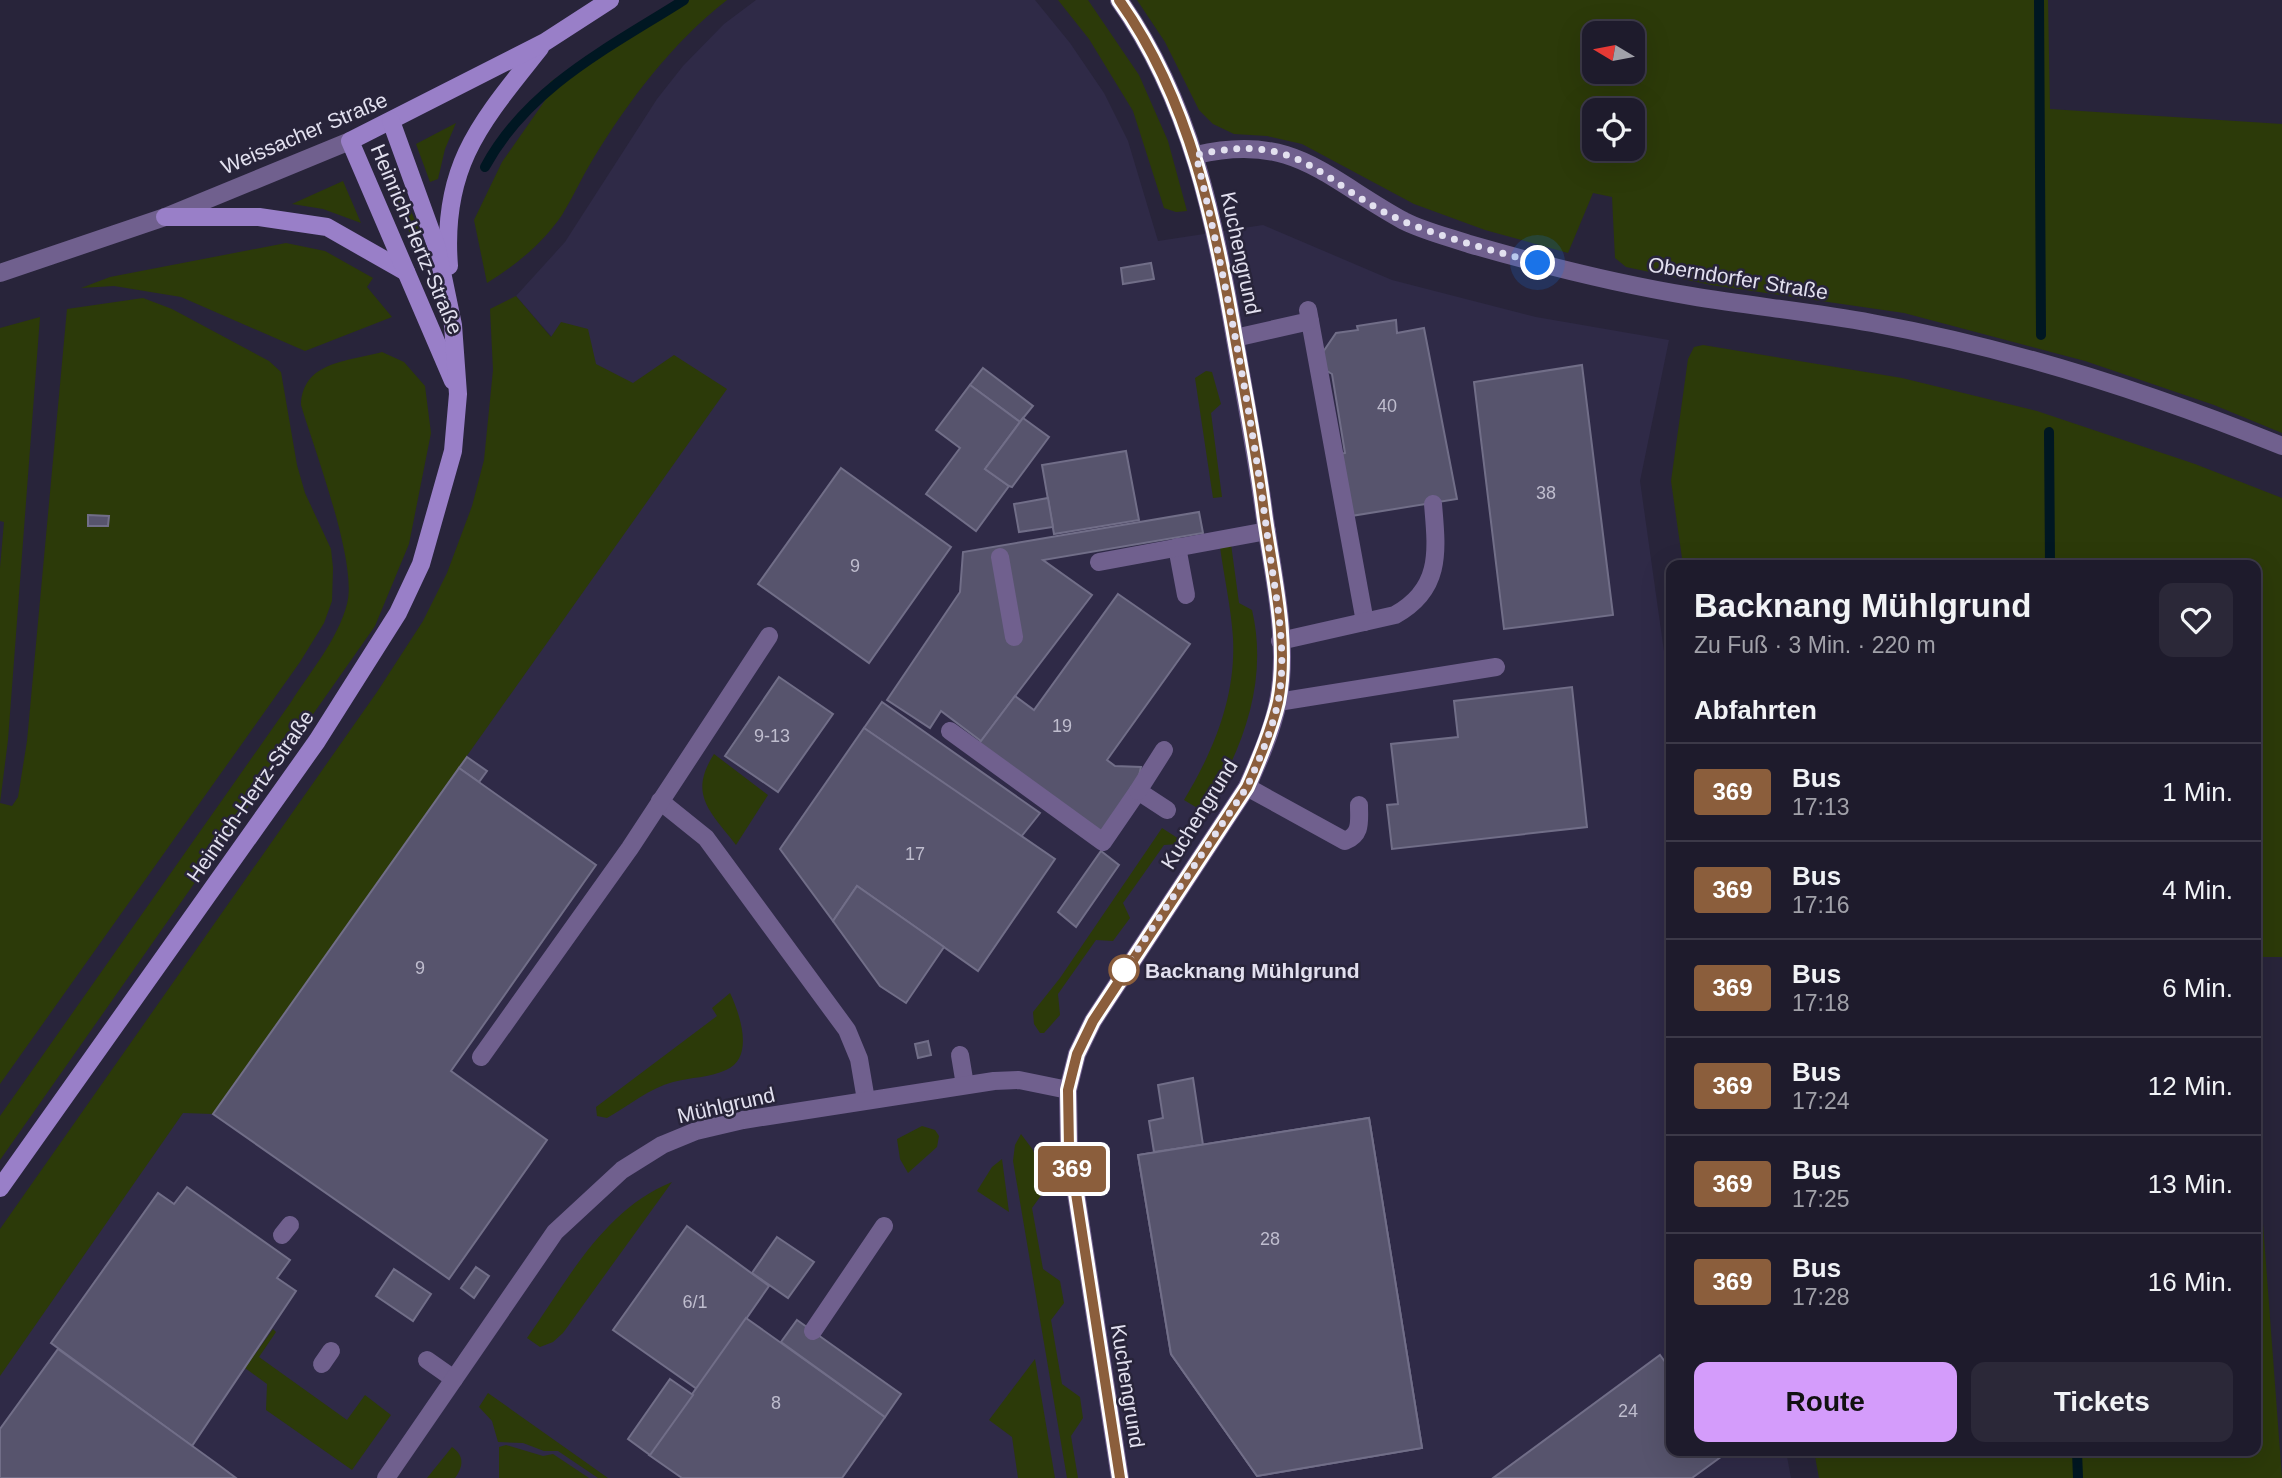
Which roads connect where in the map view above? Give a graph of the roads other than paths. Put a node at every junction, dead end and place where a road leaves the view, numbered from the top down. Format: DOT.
graph roads {
  1 [pos="610,0"];
  2 [pos="1119,0"];
  3 [pos="545,42"];
  4 [pos="391,121"];
  5 [pos="350,141"];
  6 [pos="1196,155"];
  7 [pos="165,217"];
  8 [pos="406,272"];
  9 [pos="0,273"];
  10 [pos="453,325"];
  11 [pos="1235,338"];
  12 [pos="458,394"];
  13 [pos="2282,446"];
  14 [pos="1433,504"];
  15 [pos="1267,531"];
  16 [pos="1177,548"];
  17 [pos="1000,557"];
  18 [pos="1099,562"];
  19 [pos="1186,595"];
  20 [pos="1365,622"];
  21 [pos="768,636"];
  22 [pos="1014,638"];
  23 [pos="1280,640"];
  24 [pos="1496,667"];
  25 [pos="1278,702"];
  26 [pos="950,730"];
  27 [pos="1164,750"];
  28 [pos="1247,787"];
  29 [pos="1138,790"];
  30 [pos="660,801"];
  31 [pos="1359,805"];
  32 [pos="1167,810"];
  33 [pos="960,1055"];
  34 [pos="481,1057"];
  35 [pos="965,1085"];
  36 [pos="1068,1090"];
  37 [pos="866,1100"];
  38 [pos="0,1188"];
  39 [pos="884,1226"];
  40 [pos="813,1331"];
  41 [pos="427,1360"];
  42 [pos="454,1379"];
  43 [pos="386,1478"];
  44 [pos="1121,1478"];
  1 -- 3 [label="main road, Weissacher Straße"];
  2 -- 6 [label="street, Kuchengrund"];
  3 -- 4 [label="main road, Weissacher Straße"];
  3 -- 10 [label="main road"];
  4 -- 5 [label="main road, Weissacher Straße"];
  4 -- 10 [label="main road, Heinrich-Hertz-Straße"];
  5 -- 7 [label="street, Weissacher Straße"];
  5 -- 8 [label="main road, Heinrich-Hertz-Straße"];
  6 -- 11 [label="street, Kuchengrund"];
  6 -- 13 [label="street, Oberndorfer Straße"];
  7 -- 8 [label="main road"];
  7 -- 9 [label="street, Weissacher Straße"];
  8 -- 12 [label="main road, Heinrich-Hertz-Straße"];
  10 -- 12 [label="main road, Heinrich-Hertz-Straße"];
  11 -- 15 [label="street, Kuchengrund"];
  11 -- 20 [label="street"];
  12 -- 38 [label="main road, Heinrich-Hertz-Straße"];
  14 -- 20 [label="street"];
  15 -- 16 [label="street"];
  15 -- 23 [label="street, Kuchengrund"];
  16 -- 18 [label="street"];
  16 -- 19 [label="street"];
  17 -- 22 [label="street"];
  20 -- 23 [label="street"];
  21 -- 30 [label="street"];
  23 -- 25 [label="street, Kuchengrund"];
  24 -- 25 [label="street"];
  25 -- 28 [label="street, Kuchengrund"];
  26 -- 29 [label="street"];
  27 -- 29 [label="street"];
  28 -- 31 [label="street"];
  28 -- 36 [label="street, Kuchengrund"];
  29 -- 32 [label="street"];
  30 -- 34 [label="street"];
  30 -- 37 [label="street"];
  33 -- 35 [label="street"];
  35 -- 36 [label="street, Mühlgrund"];
  35 -- 37 [label="street, Mühlgrund"];
  36 -- 44 [label="street, Kuchengrund"];
  37 -- 42 [label="street, Mühlgrund"];
  39 -- 40 [label="street"];
  41 -- 42 [label="street"];
  42 -- 43 [label="street, Mühlgrund"];
}
